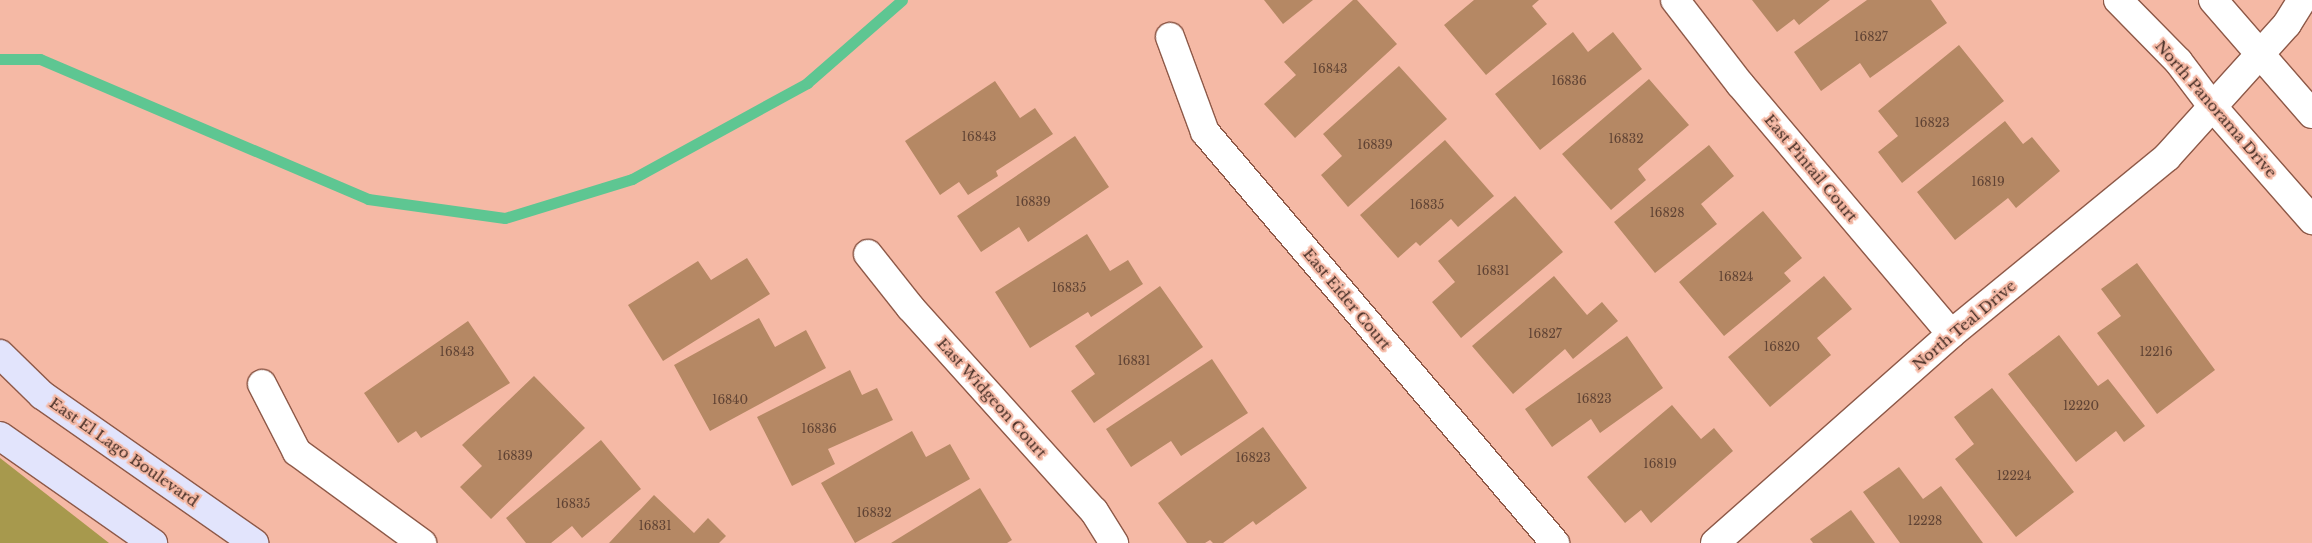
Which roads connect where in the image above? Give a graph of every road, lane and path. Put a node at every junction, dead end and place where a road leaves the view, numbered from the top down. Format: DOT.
graph roads {
  1 [pos="1675,0"];
  2 [pos="2118,0"];
  3 [pos="2213,0"];
  4 [pos="2302,0"];
  5 [pos="1170,37"];
  6 [pos="2260,52"];
  7 [pos="2212,106"];
  8 [pos="2312,114"];
  9 [pos="2312,220"];
  10 [pos="868,254"];
  11 [pos="1951,334"];
  12 [pos="0,354"];
  13 [pos="262,384"];
  14 [pos="0,436"];
  15 [pos="153,543"];
  16 [pos="254,543"];
  17 [pos="422,543"];
  18 [pos="1114,543"];
  19 [pos="1555,543"];
  20 [pos="1715,543"];
  1 -- 11 [label="street, East Pintail Court"];
  2 -- 7 [label="street, North Panorama Drive"];
  3 -- 6 [label="street"];
  4 -- 6 [label="street, North Teal Drive"];
  5 -- 19 [label="street, East Eider Court"];
  6 -- 7 [label="street, North Teal Drive"];
  6 -- 8 [label="street"];
  7 -- 9 [label="street, North Panorama Drive"];
  7 -- 11 [label="street, North Teal Drive"];
  10 -- 18 [label="street, East Widgeon Court"];
  11 -- 20 [label="street, North Teal Drive"];
  12 -- 16 [label="street, East El Lago Boulevard"];
  13 -- 17 [label="street"];
  14 -- 15 [label="street"];
}
